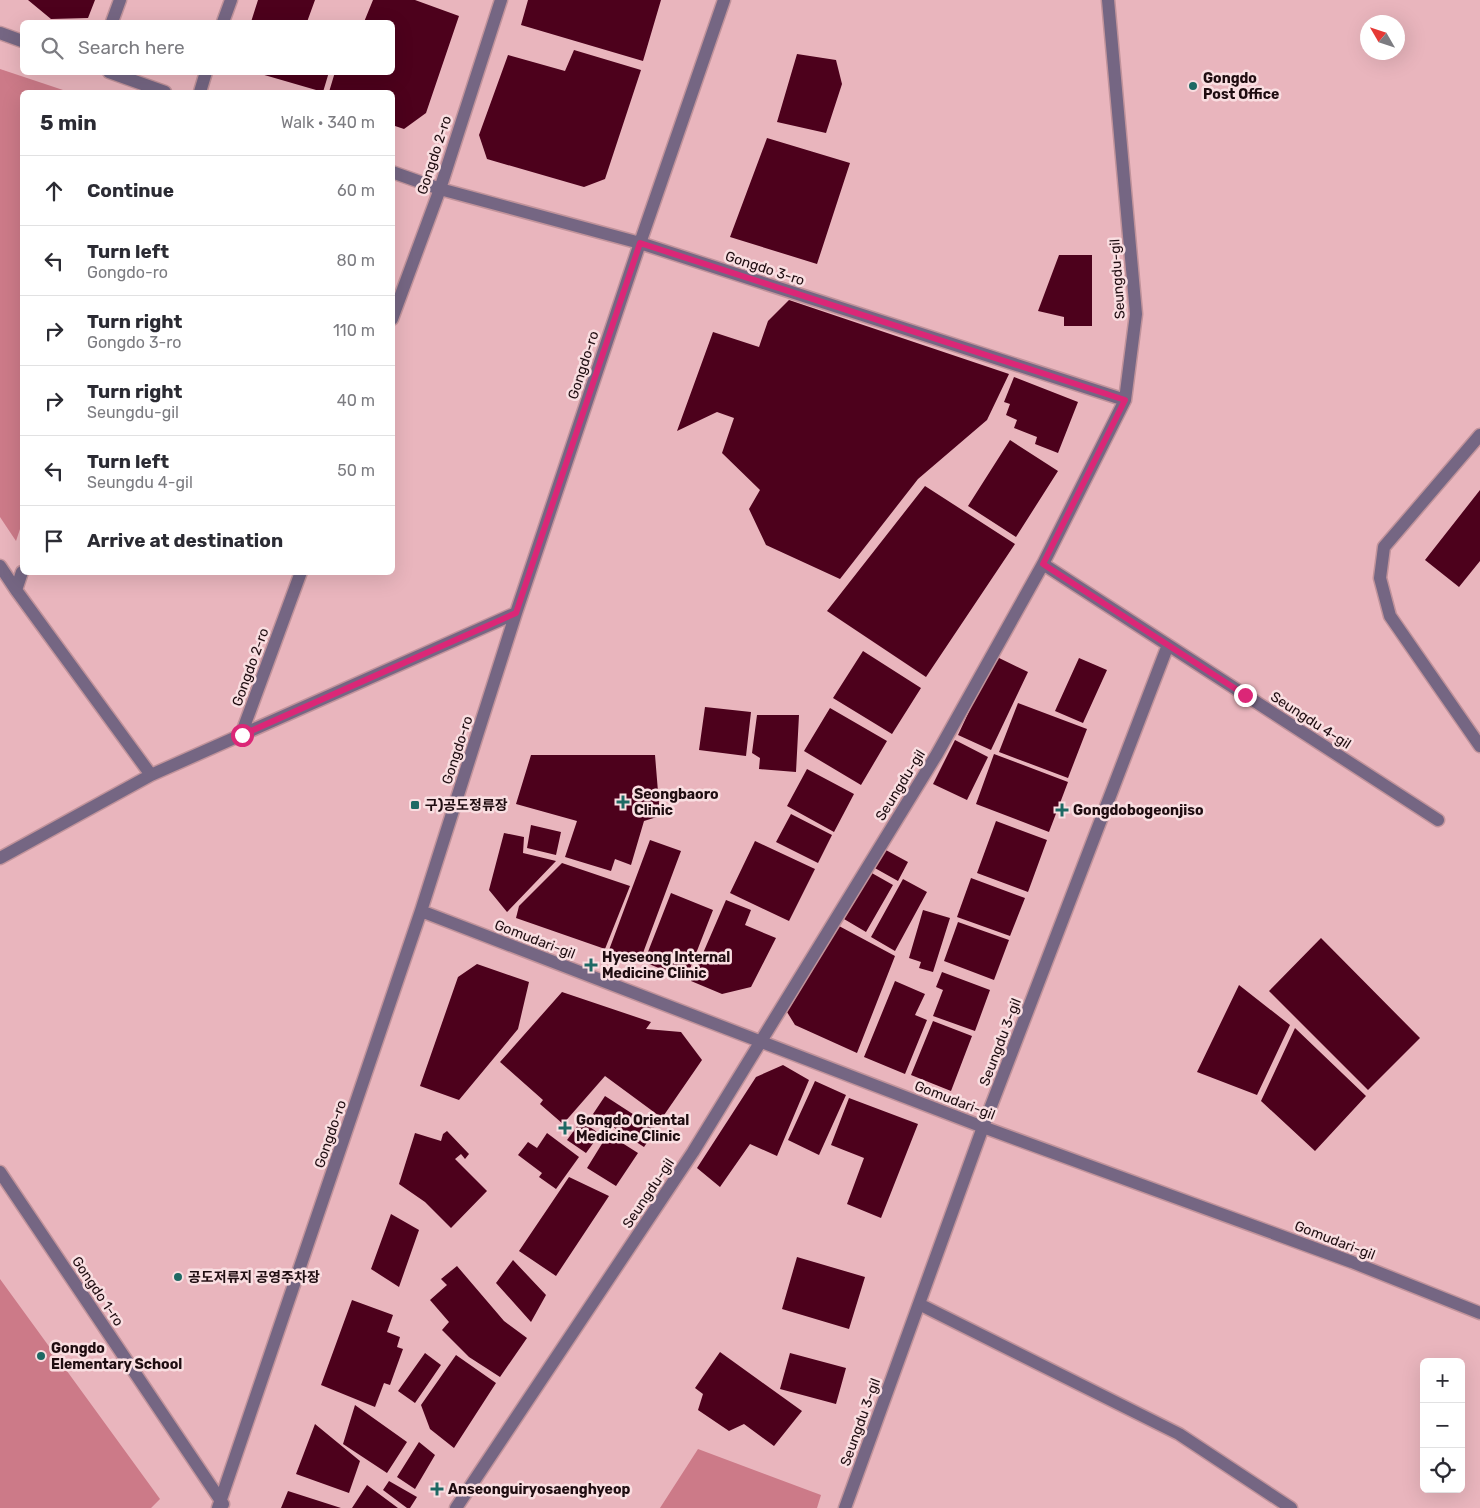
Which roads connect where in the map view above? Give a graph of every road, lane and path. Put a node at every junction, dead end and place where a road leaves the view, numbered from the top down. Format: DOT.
graph roads {
  1 [pos="120,0"];
  2 [pos="231,0"];
  3 [pos="501,0"];
  4 [pos="724,0"];
  5 [pos="1108,0"];
  6 [pos="113,20"];
  7 [pos="224,20"];
  8 [pos="0,33"];
  9 [pos="20,40"];
  10 [pos="117,75"];
  11 [pos="205,75"];
  12 [pos="159,90"];
  13 [pos="201,90"];
  14 [pos="395,173"];
  15 [pos="440,189"];
  16 [pos="640,243"];
  17 [pos="395,311"];
  18 [pos="1125,400"];
  19 [pos="1480,435"];
  20 [pos="1043,564"];
  21 [pos="0,566"];
  22 [pos="21,575"];
  23 [pos="299,575"];
  24 [pos="16,590"];
  25 [pos="516,613"];
  26 [pos="1168,645"];
  27 [pos="242,735"];
  28 [pos="1480,746"];
  29 [pos="152,775"];
  30 [pos="1438,820"];
  31 [pos="0,858"];
  32 [pos="421,911"];
  33 [pos="761,1040"];
  34 [pos="983,1127"];
  35 [pos="0,1172"];
  36 [pos="919,1304"];
  37 [pos="1480,1313"];
  38 [pos="221,1506"];
  39 [pos="456,1508"];
  40 [pos="845,1508"];
  41 [pos="1291,1508"];
  1 -- 6 [label="street"];
  2 -- 7 [label="street"];
  3 -- 15 [label="street, Gongdo 2-ro"];
  4 -- 16 [label="street, Gongdo-ro"];
  5 -- 18 [label="street, Seungdu-gil"];
  8 -- 9 [label="street"];
  10 -- 12 [label="street"];
  11 -- 13 [label="street"];
  14 -- 15 [label="street, Gongdo 3-ro"];
  15 -- 16 [label="street, Gongdo 3-ro"];
  15 -- 17 [label="street, Gongdo 2-ro"];
  16 -- 18 [label="street, Gongdo 3-ro"];
  16 -- 25 [label="street, Gongdo-ro"];
  18 -- 20 [label="street, Seungdu-gil"];
  19 -- 28 [label="street"];
  20 -- 26 [label="street, Seungdu 4-gil"];
  20 -- 33 [label="street, Seungdu-gil"];
  21 -- 24 [label="street"];
  22 -- 24 [label="street"];
  23 -- 27 [label="street, Gongdo 2-ro"];
  24 -- 29 [label="street"];
  25 -- 27 [label="street"];
  25 -- 32 [label="street, Gongdo-ro"];
  26 -- 30 [label="street, Seungdu 4-gil"];
  26 -- 34 [label="street, Seungdu 3-gil"];
  27 -- 29 [label="street"];
  29 -- 31 [label="street"];
  32 -- 33 [label="street, Gomudari-gil"];
  32 -- 38 [label="street, Gongdo-ro"];
  33 -- 34 [label="street, Gomudari-gil"];
  33 -- 39 [label="street, Seungdu-gil"];
  34 -- 36 [label="street, Seungdu 3-gil"];
  34 -- 37 [label="street, Gomudari-gil"];
  35 -- 38 [label="street, Gongdo 1-ro"];
  36 -- 40 [label="street, Seungdu 3-gil"];
  36 -- 41 [label="street"];
}
